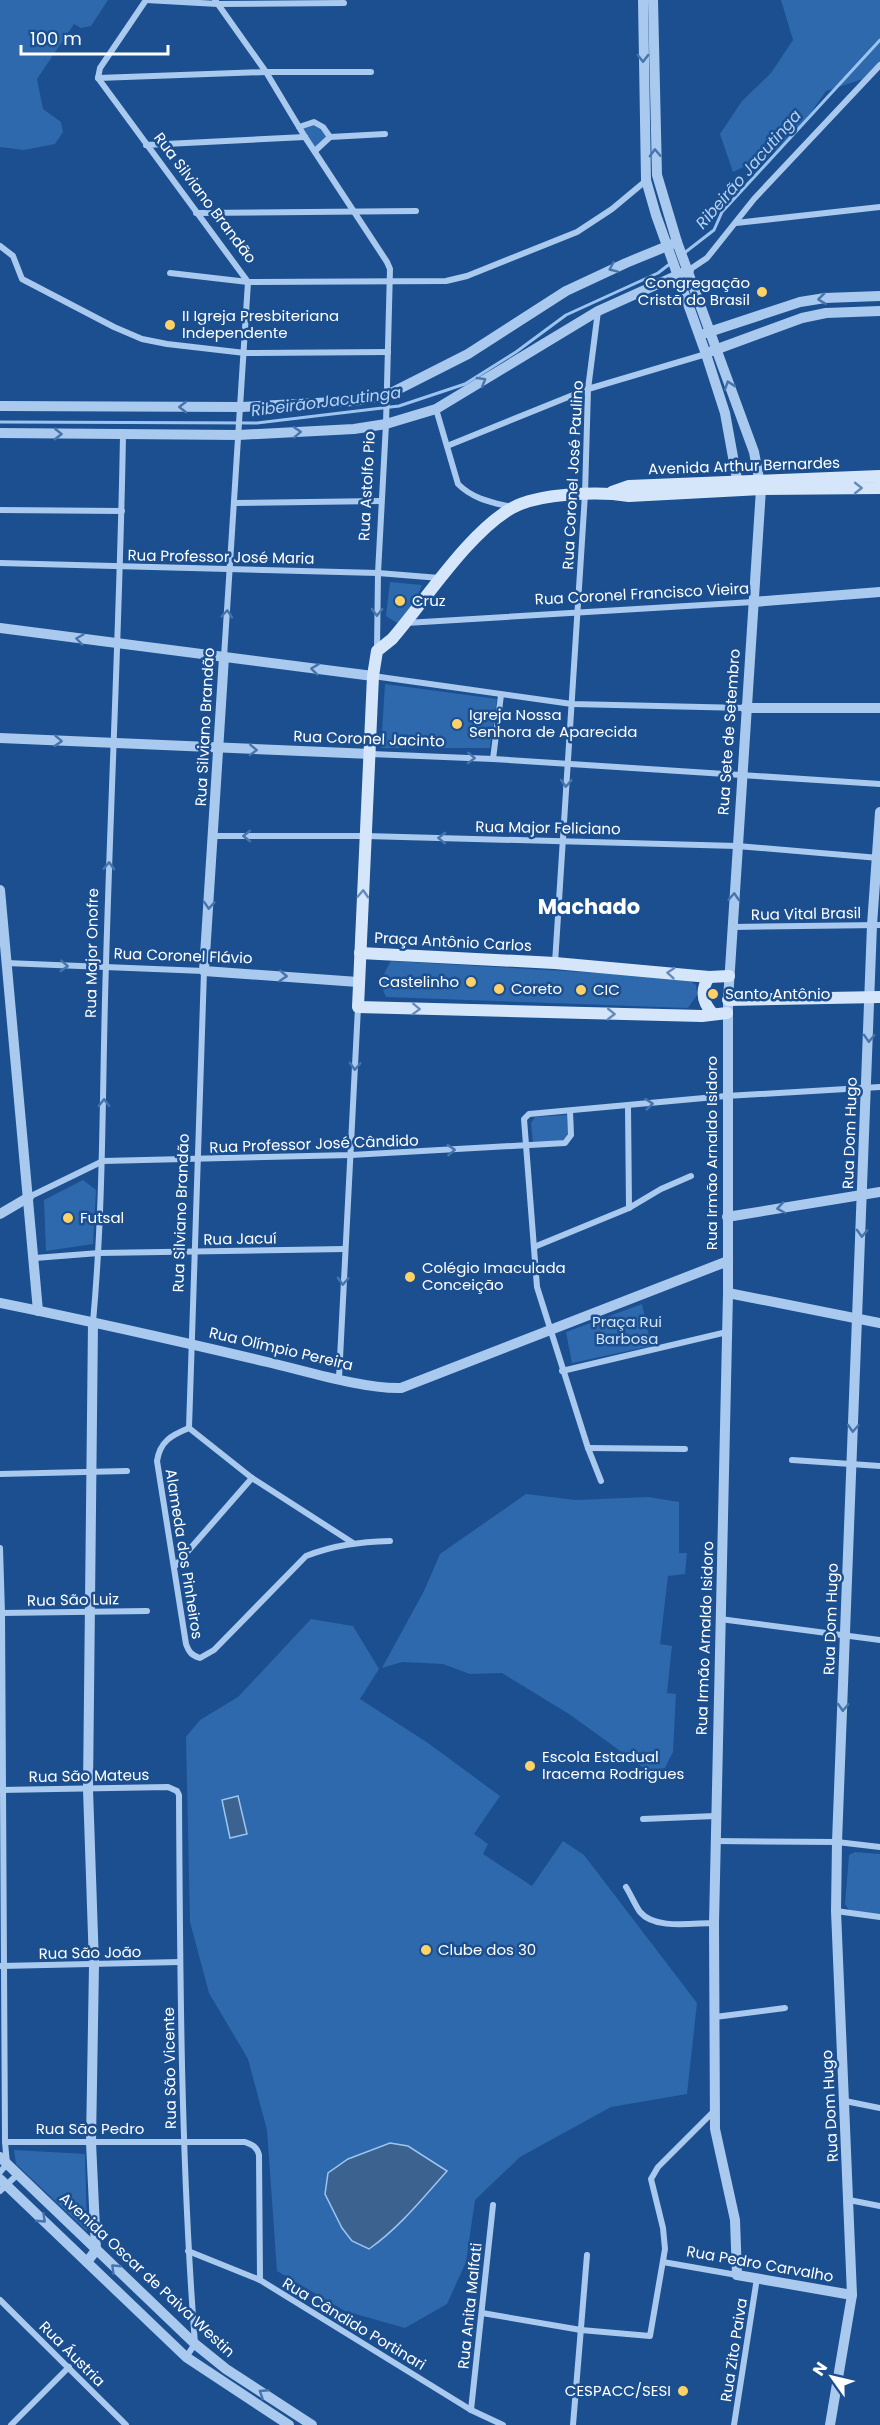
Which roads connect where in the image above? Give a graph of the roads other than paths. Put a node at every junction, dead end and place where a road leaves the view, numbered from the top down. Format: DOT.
graph roads {
  1 [pos="146,0"];
  2 [pos="643,0"];
  3 [pos="653,0"];
  4 [pos="217,2"];
  5 [pos="344,3"];
  6 [pos="880,64"];
  7 [pos="266,72"];
  8 [pos="371,72"];
  9 [pos="98,78"];
  10 [pos="648,87"];
  11 [pos="299,127"];
  12 [pos="385,134"];
  13 [pos="305,137"];
  14 [pos="330,137"];
  15 [pos="146,145"];
  16 [pos="315,151"];
  17 [pos="657,176"];
  18 [pos="646,180"];
  19 [pos="880,207"];
  20 [pos="416,211"];
  21 [pos="355,212"];
  22 [pos="196,213"];
  23 [pos="736,223"];
  24 [pos="0,246"];
  25 [pos="677,258"];
  26 [pos="170,273"];
  27 [pos="391,280"];
  28 [pos="248,282"];
  29 [pos="880,297"];
  30 [pos="598,311"];
  31 [pos="880,311"];
  32 [pos="711,332"];
  33 [pos="699,335"];
  34 [pos="712,351"];
  35 [pos="388,352"];
  36 [pos="245,353"];
  37 [pos="588,389"];
  38 [pos="387,398"];
  39 [pos="0,406"];
  40 [pos="241,409"];
  41 [pos="436,409"];
  42 [pos="737,410"];
  43 [pos="725,413"];
  44 [pos="386,420"];
  45 [pos="239,432"];
  46 [pos="0,433"];
  47 [pos="123,435"];
  48 [pos="447,446"];
  49 [pos="754,452"];
  50 [pos="733,457"];
  51 [pos="880,476"];
  52 [pos="807,483"];
  53 [pos="761,484"];
  54 [pos="739,486"];
  55 [pos="880,488"];
  56 [pos="585,494"];
  57 [pos="381,501"];
  58 [pos="234,503"];
  59 [pos="512,508"];
  60 [pos="0,510"];
  61 [pos="122,511"];
  62 [pos="0,563"];
  63 [pos="119,567"];
  64 [pos="231,570"];
  65 [pos="378,573"];
  66 [pos="441,578"];
  67 [pos="880,592"];
  68 [pos="753,602"];
  69 [pos="576,612"];
  70 [pos="406,623"];
  71 [pos="0,628"];
  72 [pos="116,644"];
  73 [pos="377,651"];
  74 [pos="224,657"];
  75 [pos="373,676"];
  76 [pos="501,695"];
  77 [pos="572,704"];
  78 [pos="745,708"];
  79 [pos="880,708"];
  80 [pos="0,738"];
  81 [pos="113,744"];
  82 [pos="219,748"];
  83 [pos="371,754"];
  84 [pos="493,759"];
  85 [pos="567,765"];
  86 [pos="742,775"];
  87 [pos="880,784"];
  88 [pos="880,812"];
  89 [pos="214,836"];
  90 [pos="366,836"];
  91 [pos="563,840"];
  92 [pos="737,846"];
  93 [pos="878,858"];
  94 [pos="0,890"];
  95 [pos="876,925"];
  96 [pos="732,927"];
  97 [pos="360,952"];
  98 [pos="6,963"];
  99 [pos="555,963"];
  100 [pos="105,968"];
  101 [pos="204,971"];
  102 [pos="729,976"];
  103 [pos="709,977"];
  104 [pos="358,982"];
  105 [pos="875,997"];
  106 [pos="728,1000"];
  107 [pos="358,1007"];
  108 [pos="728,1013"];
  109 [pos="713,1014"];
  110 [pos="880,1087"];
  111 [pos="867,1089"];
  112 [pos="726,1096"];
  113 [pos="628,1106"];
  114 [pos="570,1111"];
  115 [pos="525,1147"];
  116 [pos="351,1155"];
  117 [pos="103,1161"];
  118 [pos="197,1161"];
  119 [pos="691,1176"];
  120 [pos="880,1192"];
  121 [pos="863,1194"];
  122 [pos="29,1197"];
  123 [pos="629,1208"];
  124 [pos="0,1214"];
  125 [pos="727,1217"];
  126 [pos="534,1247"];
  127 [pos="345,1249"];
  128 [pos="196,1252"];
  129 [pos="99,1253"];
  130 [pos="35,1258"];
  131 [pos="728,1261"];
  132 [pos="728,1293"];
  133 [pos="0,1303"];
  134 [pos="38,1311"];
  135 [pos="858,1318"];
  136 [pos="93,1322"];
  137 [pos="880,1323"];
  138 [pos="549,1332"];
  139 [pos="727,1332"];
  140 [pos="190,1344"];
  141 [pos="562,1371"];
  142 [pos="339,1378"];
  143 [pos="189,1428"];
  144 [pos="588,1448"];
  145 [pos="685,1449"];
  146 [pos="792,1460"];
  147 [pos="852,1466"];
  148 [pos="880,1466"];
  149 [pos="127,1471"];
  150 [pos="91,1473"];
  151 [pos="0,1474"];
  152 [pos="252,1478"];
  153 [pos="602,1481"];
  154 [pos="390,1541"];
  155 [pos="352,1543"];
  156 [pos="0,1548"];
  157 [pos="174,1566"];
  158 [pos="147,1611"];
  159 [pos="92,1612"];
  160 [pos="1,1613"];
  161 [pos="719,1619"];
  162 [pos="846,1637"];
  163 [pos="880,1640"];
  164 [pos="88,1789"];
  165 [pos="1,1790"];
  166 [pos="177,1791"];
  167 [pos="715,1816"];
  168 [pos="643,1819"];
  169 [pos="715,1841"];
  170 [pos="837,1842"];
  171 [pos="880,1847"];
  172 [pos="626,1887"];
  173 [pos="836,1911"];
  174 [pos="880,1917"];
  175 [pos="714,1923"];
  176 [pos="180,1962"];
  177 [pos="94,1965"];
  178 [pos="2,1966"];
  179 [pos="785,2008"];
  180 [pos="715,2017"];
  181 [pos="844,2101"];
  182 [pos="880,2108"];
  183 [pos="715,2110"];
  184 [pos="184,2140"];
  185 [pos="5,2142"];
  186 [pos="91,2142"];
  187 [pos="2,2164"];
  188 [pos="18,2174"];
  189 [pos="2,2185"];
  190 [pos="849,2200"];
  191 [pos="493,2205"];
  192 [pos="880,2206"];
  193 [pos="96,2250"];
  194 [pos="188,2251"];
  195 [pos="587,2255"];
  196 [pos="87,2262"];
  197 [pos="663,2262"];
  198 [pos="737,2275"];
  199 [pos="757,2278"];
  200 [pos="260,2280"];
  201 [pos="852,2295"];
  202 [pos="0,2300"];
  203 [pos="6,2306"];
  204 [pos="0,2312"];
  205 [pos="482,2313"];
  206 [pos="581,2330"];
  207 [pos="195,2344"];
  208 [pos="186,2356"];
  209 [pos="69,2367"];
  210 [pos="471,2410"];
  211 [pos="11,2425"];
  212 [pos="126,2425"];
  213 [pos="289,2425"];
  214 [pos="312,2425"];
  215 [pos="503,2425"];
  216 [pos="573,2425"];
  217 [pos="735,2425"];
  218 [pos="830,2425"];
  1 -- 4 [label="street"];
  1 -- 9 [label="street"];
  2 -- 10 [label="street, one-way"];
  3 -- 10 [label="street"];
  4 -- 5 [label="street"];
  4 -- 7 [label="street, Rua Astolfo Pio"];
  6 -- 23 [label="street"];
  7 -- 8 [label="street"];
  7 -- 9 [label="street"];
  7 -- 11 [label="street, Rua Astolfo Pio"];
  9 -- 15 [label="street, Rua Silviano Brandão"];
  17 -- 10 [label="street, one-way"];
  10 -- 18 [label="street"];
  11 -- 13 [label="street, Rua Astolfo Pio"];
  11 -- 14 [label="street"];
  12 -- 14 [label="street"];
  13 -- 15 [label="street"];
  13 -- 16 [label="street, Rua Astolfo Pio"];
  14 -- 16 [label="street"];
  15 -- 22 [label="street, Rua Silviano Brandão"];
  16 -- 21 [label="street, Rua Astolfo Pio"];
  17 -- 18 [label="street"];
  17 -- 25 [label="street"];
  18 -- 25 [label="street"];
  18 -- 27 [label="street"];
  19 -- 23 [label="street"];
  20 -- 21 [label="street"];
  21 -- 22 [label="street"];
  21 -- 27 [label="street, Rua Astolfo Pio"];
  22 -- 28 [label="street, Rua Silviano Brandão"];
  23 -- 25 [label="street"];
  24 -- 36 [label="street"];
  25 -- 30 [label="street"];
  25 -- 32 [label="street"];
  25 -- 33 [label="street"];
  25 -- 38 [label="street, one-way"];
  26 -- 28 [label="street"];
  27 -- 28 [label="street"];
  27 -- 35 [label="street, Rua Astolfo Pio"];
  28 -- 36 [label="street, Rua Silviano Brandão"];
  29 -- 32 [label="street, one-way"];
  30 -- 37 [label="street, Rua Coronel José Paulino"];
  41 -- 30 [label="street, one-way"];
  31 -- 34 [label="street"];
  32 -- 33 [label="street"];
  32 -- 34 [label="street"];
  33 -- 34 [label="street"];
  34 -- 37 [label="street"];
  42 -- 34 [label="street, Rua Sete de Setembro, one-way"];
  34 -- 43 [label="street"];
  35 -- 36 [label="street"];
  35 -- 38 [label="street, Rua Astolfo Pio"];
  36 -- 40 [label="street, Rua Silviano Brandão"];
  37 -- 48 [label="street"];
  37 -- 56 [label="street, Rua Coronel José Paulino"];
  38 -- 40 [label="street"];
  38 -- 44 [label="street, Rua Astolfo Pio"];
  40 -- 39 [label="street, one-way"];
  40 -- 45 [label="street, Rua Silviano Brandão"];
  41 -- 44 [label="street"];
  41 -- 48 [label="street"];
  42 -- 43 [label="street"];
  42 -- 49 [label="street, Rua Sete de Setembro"];
  43 -- 50 [label="street"];
  45 -- 44 [label="street, one-way"];
  44 -- 57 [label="street, Rua Astolfo Pio"];
  45 -- 47 [label="street"];
  45 -- 58 [label="street, Rua Silviano Brandão"];
  46 -- 47 [label="street, one-way"];
  47 -- 61 [label="street, Rua Major Onofre"];
  48 -- 59 [label="street"];
  49 -- 50 [label="street"];
  49 -- 53 [label="street, Rua Sete de Setembro"];
  50 -- 54 [label="street"];
  51 -- 52 [label="main road, Avenida Arthur Bernardes"];
  52 -- 53 [label="main road, Avenida Arthur Bernardes"];
  52 -- 55 [label="main road, Avenida Arthur Bernardes, one-way"];
  53 -- 54 [label="main road, Avenida Arthur Bernardes"];
  53 -- 68 [label="street, Rua Sete de Setembro"];
  54 -- 56 [label="main road, Avenida Arthur Bernardes"];
  56 -- 59 [label="main road, Avenida Arthur Bernardes"];
  56 -- 69 [label="street, Rua Coronel José Paulino"];
  57 -- 58 [label="street"];
  57 -- 65 [label="street, Rua Astolfo Pio"];
  58 -- 64 [label="street, Rua Silviano Brandão"];
  59 -- 66 [label="main road, Avenida Arthur Bernardes"];
  60 -- 61 [label="street"];
  61 -- 63 [label="street, Rua Major Onofre"];
  62 -- 63 [label="street, Rua Professor José Maria"];
  63 -- 64 [label="street, Rua Professor José Maria"];
  63 -- 72 [label="street, Rua Major Onofre"];
  64 -- 65 [label="street, Rua Professor José Maria"];
  74 -- 64 [label="street, Rua Silviano Brandão, one-way"];
  65 -- 66 [label="street, Rua Professor José Maria"];
  65 -- 73 [label="street, Rua Astolfo Pio, one-way"];
  66 -- 70 [label="main road, Avenida Arthur Bernardes"];
  67 -- 68 [label="street, Rua Coronel Francisco Vieira"];
  68 -- 69 [label="street, Rua Coronel Francisco Vieira"];
  68 -- 78 [label="street, Rua Sete de Setembro"];
  69 -- 70 [label="street, Rua Coronel Francisco Vieira"];
  69 -- 77 [label="street, Rua Coronel José Paulino"];
  70 -- 73 [label="main road, Avenida Arthur Bernardes"];
  72 -- 71 [label="street, one-way"];
  72 -- 74 [label="street"];
  72 -- 81 [label="street, Rua Major Onofre"];
  73 -- 75 [label="main road, Rua Astolfo Pio"];
  75 -- 74 [label="street, one-way"];
  74 -- 82 [label="street, Rua Silviano Brandão"];
  75 -- 76 [label="street"];
  75 -- 83 [label="main road, Rua Astolfo Pio"];
  76 -- 77 [label="street"];
  76 -- 84 [label="street"];
  77 -- 78 [label="street"];
  77 -- 85 [label="street, Rua Coronel José Paulino"];
  78 -- 79 [label="street"];
  78 -- 86 [label="street, Rua Sete de Setembro"];
  80 -- 81 [label="street, Rua Coronel Jacinto, one-way"];
  81 -- 82 [label="street, Rua Coronel Jacinto"];
  100 -- 81 [label="street, Rua Major Onofre, one-way"];
  82 -- 83 [label="street, Rua Coronel Jacinto, one-way"];
  82 -- 89 [label="street, Rua Silviano Brandão"];
  83 -- 84 [label="street, Rua Coronel Jacinto, one-way"];
  83 -- 90 [label="main road, Rua Astolfo Pio"];
  84 -- 85 [label="street, Rua Coronel Jacinto"];
  85 -- 86 [label="street, Rua Coronel Jacinto"];
  85 -- 91 [label="street, Rua Coronel José Paulino, one-way"];
  86 -- 87 [label="street, Rua Coronel Jacinto"];
  86 -- 92 [label="street, Rua Sete de Setembro"];
  88 -- 93 [label="street, Rua Dom Hugo"];
  90 -- 89 [label="street, Rua Major Feliciano, one-way"];
  89 -- 101 [label="street, Rua Silviano Brandão, one-way"];
  91 -- 90 [label="street, Rua Major Feliciano, one-way"];
  97 -- 90 [label="main road, Rua Astolfo Pio, one-way"];
  91 -- 92 [label="street, Rua Major Feliciano"];
  91 -- 99 [label="street, Rua Coronel José Paulino"];
  92 -- 93 [label="street, Rua Major Feliciano"];
  96 -- 92 [label="street, Rua Sete de Setembro, one-way"];
  93 -- 95 [label="street, Rua Dom Hugo"];
  94 -- 98 [label="street"];
  95 -- 96 [label="street, Rua Vital Brasil"];
  95 -- 105 [label="street, Rua Dom Hugo"];
  96 -- 102 [label="street, Rua Sete de Setembro"];
  97 -- 99 [label="main road, Praça Antônio Carlos"];
  97 -- 104 [label="main road, Praça Antônio Carlos"];
  98 -- 100 [label="street, Rua Coronel Flávio, one-way"];
  98 -- 122 [label="street"];
  103 -- 99 [label="main road, Praça Antônio Carlos, one-way"];
  100 -- 101 [label="street, Rua Coronel Flávio"];
  117 -- 100 [label="street, Rua Major Onofre, one-way"];
  101 -- 104 [label="street, Rua Coronel Flávio, one-way"];
  101 -- 118 [label="street, Rua Silviano Brandão"];
  102 -- 103 [label="main road, Praça Antônio Carlos"];
  102 -- 106 [label="street"];
  103 -- 109 [label="main road"];
  104 -- 107 [label="main road, Praça Antônio Carlos"];
  105 -- 106 [label="main road"];
  105 -- 111 [label="street, Rua Dom Hugo, one-way"];
  106 -- 108 [label="street, Rua Irmão Arnaldo Isidoro"];
  107 -- 109 [label="main road, one-way"];
  107 -- 116 [label="street, one-way"];
  108 -- 109 [label="main road"];
  108 -- 112 [label="street, Rua Irmão Arnaldo Isidoro"];
  110 -- 111 [label="street"];
  111 -- 112 [label="street"];
  111 -- 121 [label="street, Rua Dom Hugo"];
  113 -- 112 [label="street, one-way"];
  112 -- 125 [label="street, Rua Irmão Arnaldo Isidoro"];
  113 -- 114 [label="street"];
  113 -- 123 [label="street"];
  114 -- 115 [label="street, Rua Professor José Cândido"];
  114 -- 115 [label="street"];
  116 -- 115 [label="street, Rua Professor José Cândido, one-way"];
  115 -- 126 [label="street"];
  116 -- 118 [label="street, Rua Professor José Cândido"];
  116 -- 127 [label="street"];
  117 -- 118 [label="street, Rua Professor José Cândido"];
  117 -- 122 [label="street"];
  117 -- 129 [label="street, Rua Major Onofre"];
  118 -- 128 [label="street, Rua Silviano Brandão"];
  119 -- 123 [label="street"];
  120 -- 121 [label="street"];
  121 -- 125 [label="street, one-way"];
  121 -- 135 [label="street, Rua Dom Hugo, one-way"];
  122 -- 124 [label="street"];
  122 -- 130 [label="street"];
  123 -- 126 [label="street"];
  125 -- 131 [label="street, Rua Irmão Arnaldo Isidoro"];
  126 -- 138 [label="street"];
  127 -- 128 [label="street, Rua Jacuí"];
  127 -- 142 [label="street, one-way"];
  128 -- 129 [label="street, Rua Jacuí"];
  128 -- 140 [label="street, Rua Silviano Brandão"];
  129 -- 130 [label="street, Rua Jacuí"];
  129 -- 136 [label="street, Rua Major Onofre"];
  130 -- 134 [label="street"];
  131 -- 132 [label="street, Rua Irmão Arnaldo Isidoro"];
  131 -- 138 [label="street"];
  132 -- 135 [label="street"];
  132 -- 139 [label="street, Rua Irmão Arnaldo Isidoro"];
  133 -- 134 [label="street, Rua Olímpio Pereira"];
  134 -- 136 [label="street, Rua Olímpio Pereira"];
  135 -- 137 [label="street"];
  135 -- 147 [label="street, Rua Dom Hugo, one-way"];
  136 -- 140 [label="street, Rua Olímpio Pereira"];
  136 -- 150 [label="street, Rua Major Onofre"];
  138 -- 141 [label="street"];
  138 -- 142 [label="street, Rua Olímpio Pereira"];
  139 -- 141 [label="street"];
  139 -- 161 [label="street, Rua Irmão Arnaldo Isidoro"];
  140 -- 142 [label="street, Rua Olímpio Pereira"];
  140 -- 143 [label="street, Rua Silviano Brandão"];
  141 -- 144 [label="street"];
  143 -- 152 [label="street"];
  143 -- 157 [label="street, Alameda dos Pinheiros"];
  144 -- 145 [label="street"];
  144 -- 153 [label="street"];
  146 -- 147 [label="street"];
  147 -- 148 [label="street"];
  147 -- 162 [label="street, Rua Dom Hugo"];
  149 -- 150 [label="street"];
  150 -- 151 [label="street"];
  150 -- 159 [label="street, Rua Major Onofre"];
  152 -- 155 [label="street"];
  152 -- 157 [label="street"];
  154 -- 155 [label="street"];
  155 -- 157 [label="street, Alameda dos Pinheiros"];
  156 -- 160 [label="street"];
  158 -- 159 [label="street, Rua São Luiz"];
  159 -- 160 [label="street, Rua São Luiz"];
  159 -- 164 [label="street, Rua Major Onofre"];
  160 -- 165 [label="street"];
  161 -- 162 [label="street"];
  161 -- 167 [label="street, Rua Irmão Arnaldo Isidoro"];
  162 -- 163 [label="street"];
  162 -- 170 [label="street, Rua Dom Hugo, one-way"];
  164 -- 165 [label="street, Rua São Mateus"];
  164 -- 166 [label="street, Rua São Mateus"];
  164 -- 177 [label="street, Rua Major Onofre"];
  165 -- 178 [label="street"];
  166 -- 176 [label="street, Rua São Vicente"];
  167 -- 168 [label="street"];
  167 -- 169 [label="street, Rua Irmão Arnaldo Isidoro"];
  169 -- 170 [label="street"];
  169 -- 175 [label="street, Rua Irmão Arnaldo Isidoro"];
  170 -- 171 [label="street"];
  170 -- 173 [label="street, Rua Dom Hugo"];
  172 -- 175 [label="street"];
  173 -- 174 [label="street"];
  173 -- 181 [label="street, Rua Dom Hugo"];
  175 -- 180 [label="street, Rua Irmão Arnaldo Isidoro"];
  176 -- 177 [label="street, Rua São João"];
  176 -- 184 [label="street, Rua São Vicente"];
  177 -- 178 [label="street, Rua São João"];
  177 -- 186 [label="street, Rua Major Onofre"];
  178 -- 185 [label="street"];
  179 -- 180 [label="street"];
  180 -- 183 [label="street, Rua Irmão Arnaldo Isidoro"];
  181 -- 182 [label="street"];
  181 -- 190 [label="street, Rua Dom Hugo"];
  183 -- 197 [label="street"];
  183 -- 198 [label="street, Rua Irmão Arnaldo Isidoro"];
  184 -- 186 [label="street, Rua São Pedro"];
  184 -- 194 [label="street, Rua São Vicente"];
  184 -- 200 [label="street, Rua São Pedro"];
  185 -- 186 [label="street, Rua São Pedro"];
  185 -- 187 [label="street"];
  186 -- 193 [label="street, Rua Major Onofre"];
  187 -- 188 [label="street, Avenida Oscar de Paiva Westin"];
  188 -- 189 [label="street"];
  188 -- 193 [label="street, Avenida Oscar de Paiva Westin"];
  189 -- 196 [label="street, Avenida Oscar de Paiva Westin, one-way"];
  190 -- 192 [label="street"];
  190 -- 201 [label="street, Rua Dom Hugo"];
  191 -- 205 [label="street, Rua Anita Malfati"];
  193 -- 196 [label="street"];
  207 -- 193 [label="street, Avenida Oscar de Paiva Westin, one-way"];
  194 -- 200 [label="street, Rua Cândido Portinari"];
  194 -- 207 [label="street, Rua São Vicente"];
  195 -- 206 [label="street"];
  196 -- 208 [label="street, Avenida Oscar de Paiva Westin"];
  197 -- 198 [label="street, Rua Pedro Carvalho"];
  197 -- 206 [label="street"];
  198 -- 199 [label="street, Rua Pedro Carvalho"];
  199 -- 201 [label="street, Rua Pedro Carvalho"];
  199 -- 217 [label="street, Rua Zito Paiva"];
  200 -- 210 [label="street, Rua Cândido Portinari"];
  201 -- 218 [label="street, Rua Dom Hugo"];
  202 -- 203 [label="street, Rua Áustria"];
  203 -- 204 [label="street"];
  203 -- 209 [label="street, Rua Áustria"];
  205 -- 206 [label="street"];
  205 -- 210 [label="street, Rua Anita Malfati"];
  206 -- 216 [label="street"];
  207 -- 208 [label="street"];
  214 -- 207 [label="street, Avenida Oscar de Paiva Westin, one-way"];
  208 -- 213 [label="street, Avenida Oscar de Paiva Westin"];
  209 -- 211 [label="street"];
  209 -- 212 [label="street, Rua Áustria"];
  210 -- 215 [label="street, Rua Cândido Portinari"];
}
